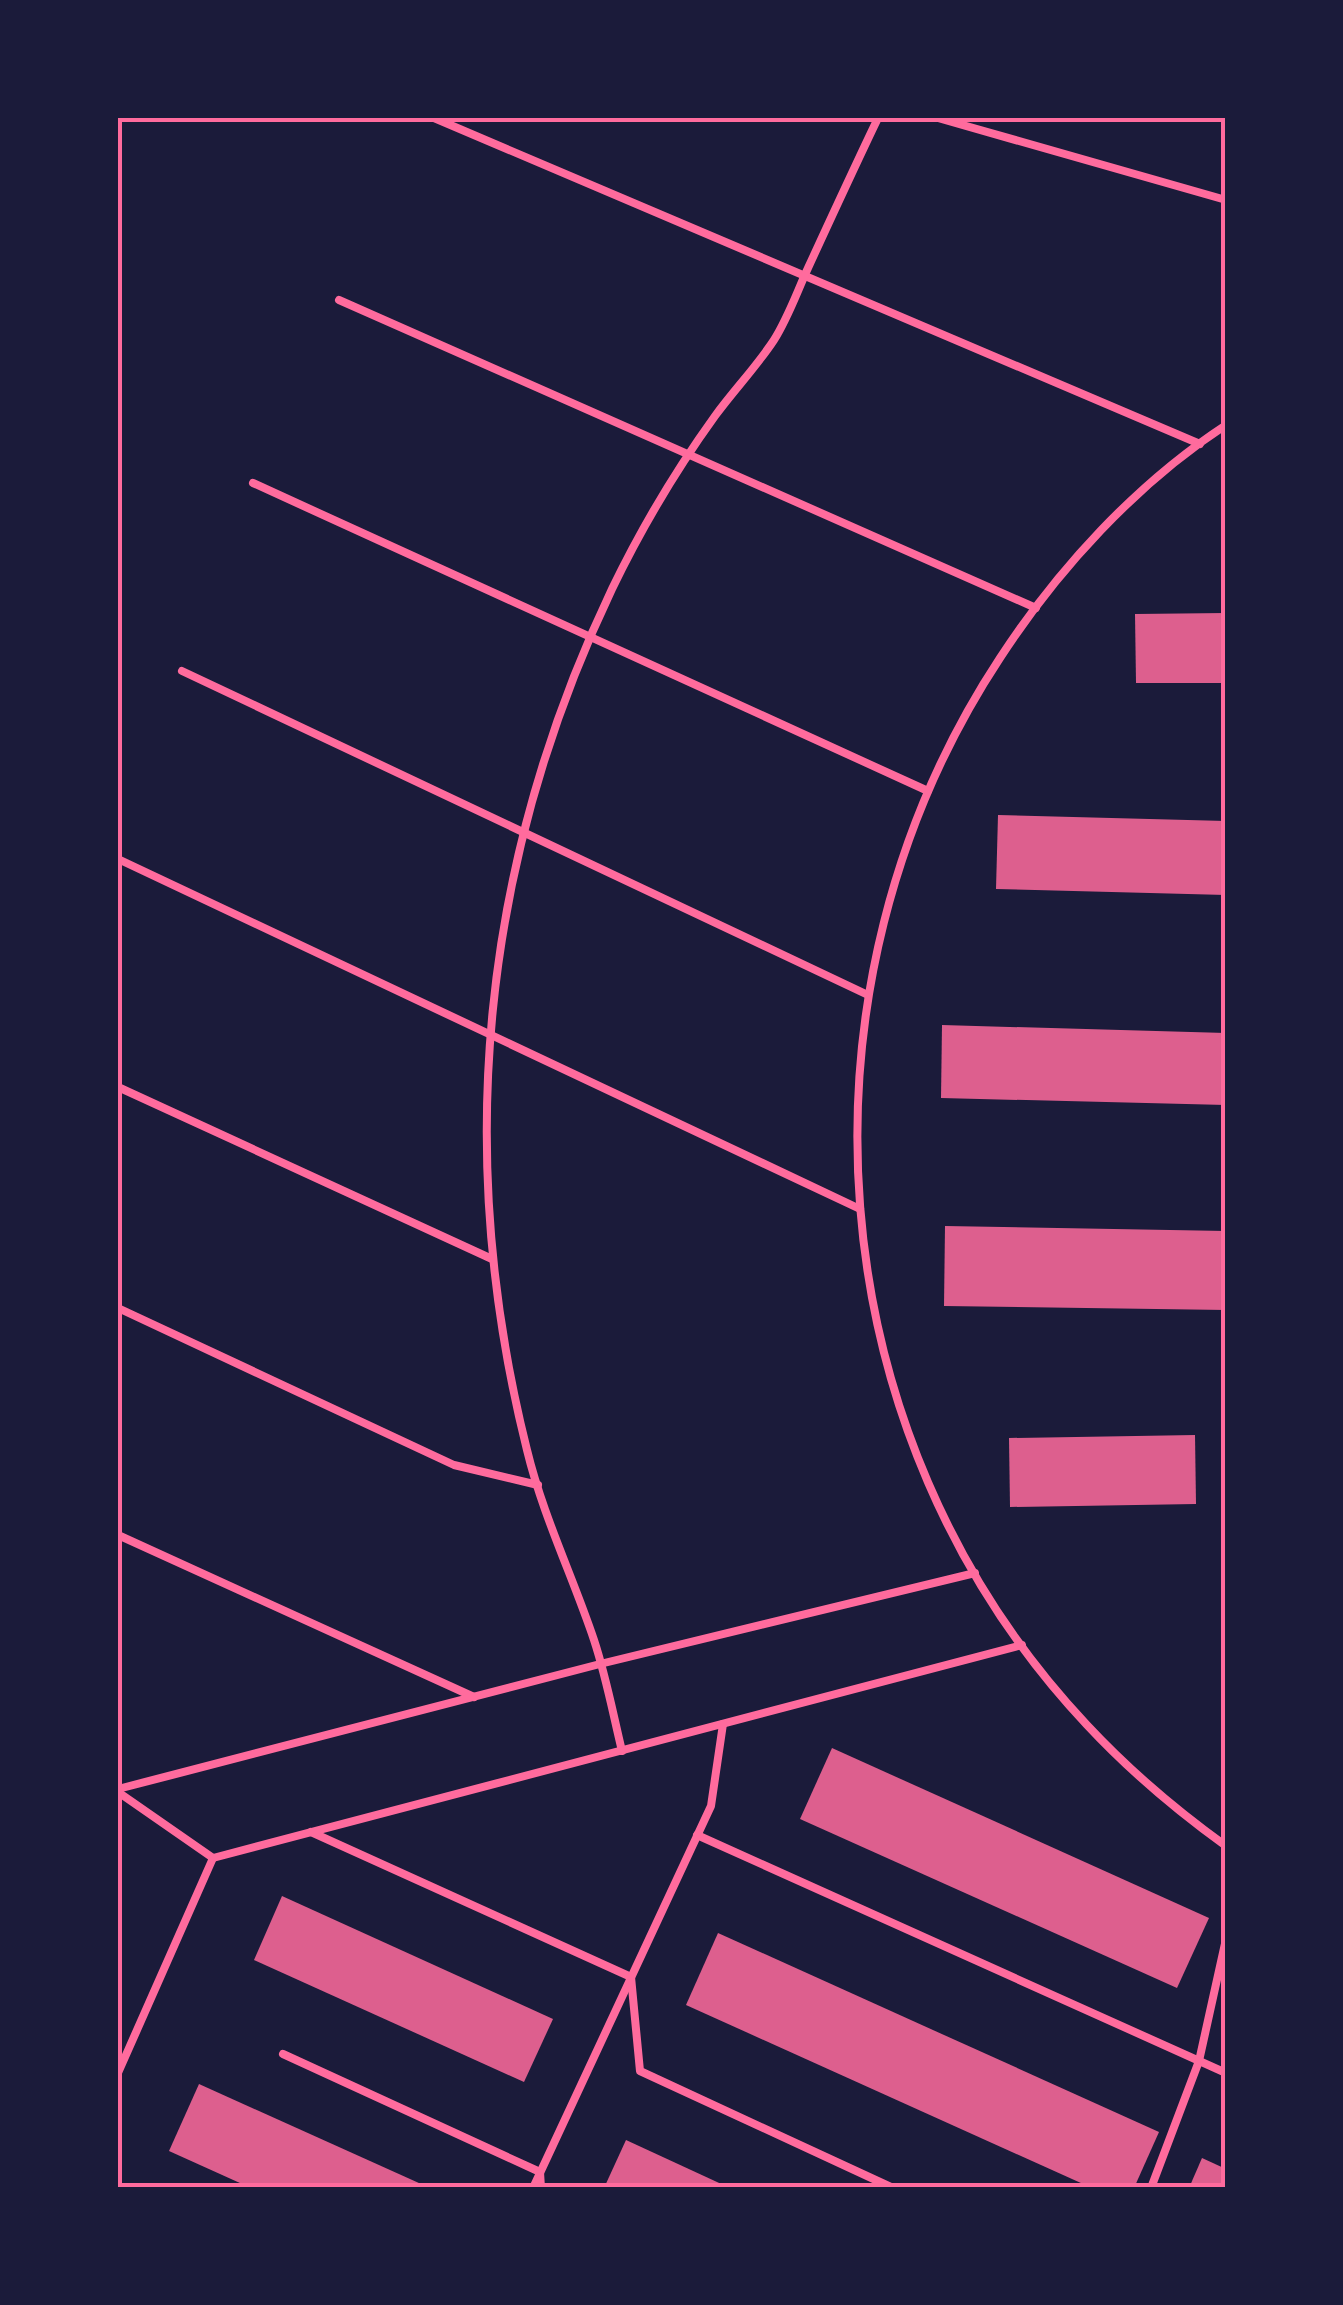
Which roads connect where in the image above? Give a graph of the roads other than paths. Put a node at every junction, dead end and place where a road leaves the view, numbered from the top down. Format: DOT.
graph roads {
  1 [pos="434,118"];
  2 [pos="878,118"];
  3 [pos="938,118"];
  4 [pos="1226,200"];
  5 [pos="804,276"];
  6 [pos="339,300"];
  7 [pos="1226,425"];
  8 [pos="1200,444"];
  9 [pos="690,455"];
  10 [pos="253,483"];
  11 [pos="1036,608"];
  12 [pos="590,637"];
  13 [pos="182,672"];
  14 [pos="928,791"];
  15 [pos="524,832"];
  16 [pos="118,860"];
  17 [pos="868,995"];
  18 [pos="490,1036"];
  19 [pos="118,1086"];
  20 [pos="860,1209"];
  21 [pos="492,1259"];
  22 [pos="118,1308"];
  23 [pos="538,1485"];
  24 [pos="118,1536"];
  25 [pos="975,1572"];
  26 [pos="1022,1645"];
  27 [pos="600,1664"];
  28 [pos="474,1697"];
  29 [pos="724,1724"];
  30 [pos="622,1751"];
  31 [pos="118,1790"];
  32 [pos="311,1832"];
  33 [pos="697,1835"];
  34 [pos="1226,1846"];
  35 [pos="213,1858"];
  36 [pos="1226,1939"];
  37 [pos="631,1978"];
  38 [pos="283,2054"];
  39 [pos="1200,2061"];
  40 [pos="118,2073"];
  41 [pos="1226,2073"];
  42 [pos="540,2172"];
  43 [pos="532,2188"];
  44 [pos="541,2188"];
  45 [pos="894,2188"];
  46 [pos="1150,2188"];
  1 -- 5 [label="lane"];
  2 -- 5 [label="lane"];
  3 -- 4 [label="lane"];
  5 -- 8 [label="lane"];
  5 -- 9 [label="lane"];
  6 -- 9 [label="lane"];
  7 -- 8 [label="lane"];
  8 -- 11 [label="lane"];
  9 -- 11 [label="lane"];
  9 -- 12 [label="lane"];
  10 -- 12 [label="lane"];
  11 -- 14 [label="lane"];
  12 -- 14 [label="lane"];
  12 -- 15 [label="lane"];
  13 -- 15 [label="lane"];
  14 -- 17 [label="lane"];
  15 -- 17 [label="lane"];
  15 -- 18 [label="lane"];
  16 -- 18 [label="lane"];
  17 -- 20 [label="lane"];
  18 -- 20 [label="lane"];
  18 -- 21 [label="lane"];
  19 -- 21 [label="lane"];
  20 -- 25 [label="lane"];
  21 -- 23 [label="lane"];
  22 -- 23 [label="lane"];
  23 -- 27 [label="lane"];
  24 -- 28 [label="lane"];
  25 -- 26 [label="lane"];
  25 -- 27 [label="lane"];
  26 -- 29 [label="lane"];
  26 -- 34 [label="lane"];
  27 -- 28 [label="lane"];
  27 -- 30 [label="lane"];
  28 -- 31 [label="lane"];
  29 -- 30 [label="lane"];
  29 -- 33 [label="lane"];
  30 -- 32 [label="lane"];
  31 -- 35 [label="lane"];
  32 -- 35 [label="lane"];
  32 -- 37 [label="lane"];
  33 -- 37 [label="lane"];
  33 -- 39 [label="lane"];
  35 -- 40 [label="lane"];
  36 -- 39 [label="lane"];
  37 -- 42 [label="lane"];
  37 -- 45 [label="lane"];
  38 -- 42 [label="lane"];
  39 -- 41 [label="lane"];
  39 -- 46 [label="lane"];
  42 -- 43 [label="lane"];
  42 -- 44 [label="lane"];
}
